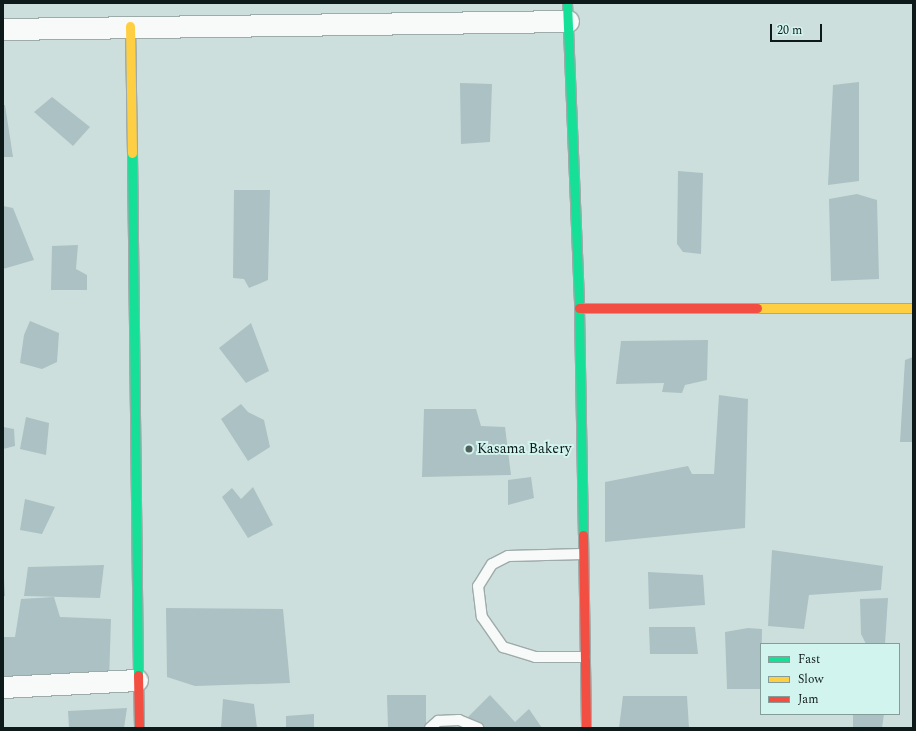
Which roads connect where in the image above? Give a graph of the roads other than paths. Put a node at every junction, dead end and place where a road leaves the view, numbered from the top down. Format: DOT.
graph roads {
  1 [pos="567,12"];
  2 [pos="130,26"];
  3 [pos="3,29"];
  4 [pos="579,308"];
  5 [pos="913,308"];
  6 [pos="583,554"];
  7 [pos="585,657"];
  8 [pos="137,680"];
  9 [pos="3,687"];
  10 [pos="139,728"];
  11 [pos="430,728"];
  12 [pos="478,728"];
  13 [pos="586,728"];
  1 -- 2 [label="street"];
  1 -- 4 [label="street"];
  2 -- 3 [label="street"];
  2 -- 8 [label="street"];
  4 -- 5 [label="street"];
  4 -- 6 [label="street"];
  6 -- 7 [label="street"];
  6 -- 7 [label="lane"];
  7 -- 13 [label="street"];
  8 -- 9 [label="street"];
  8 -- 10 [label="street"];
  11 -- 12 [label="lane"];
}
